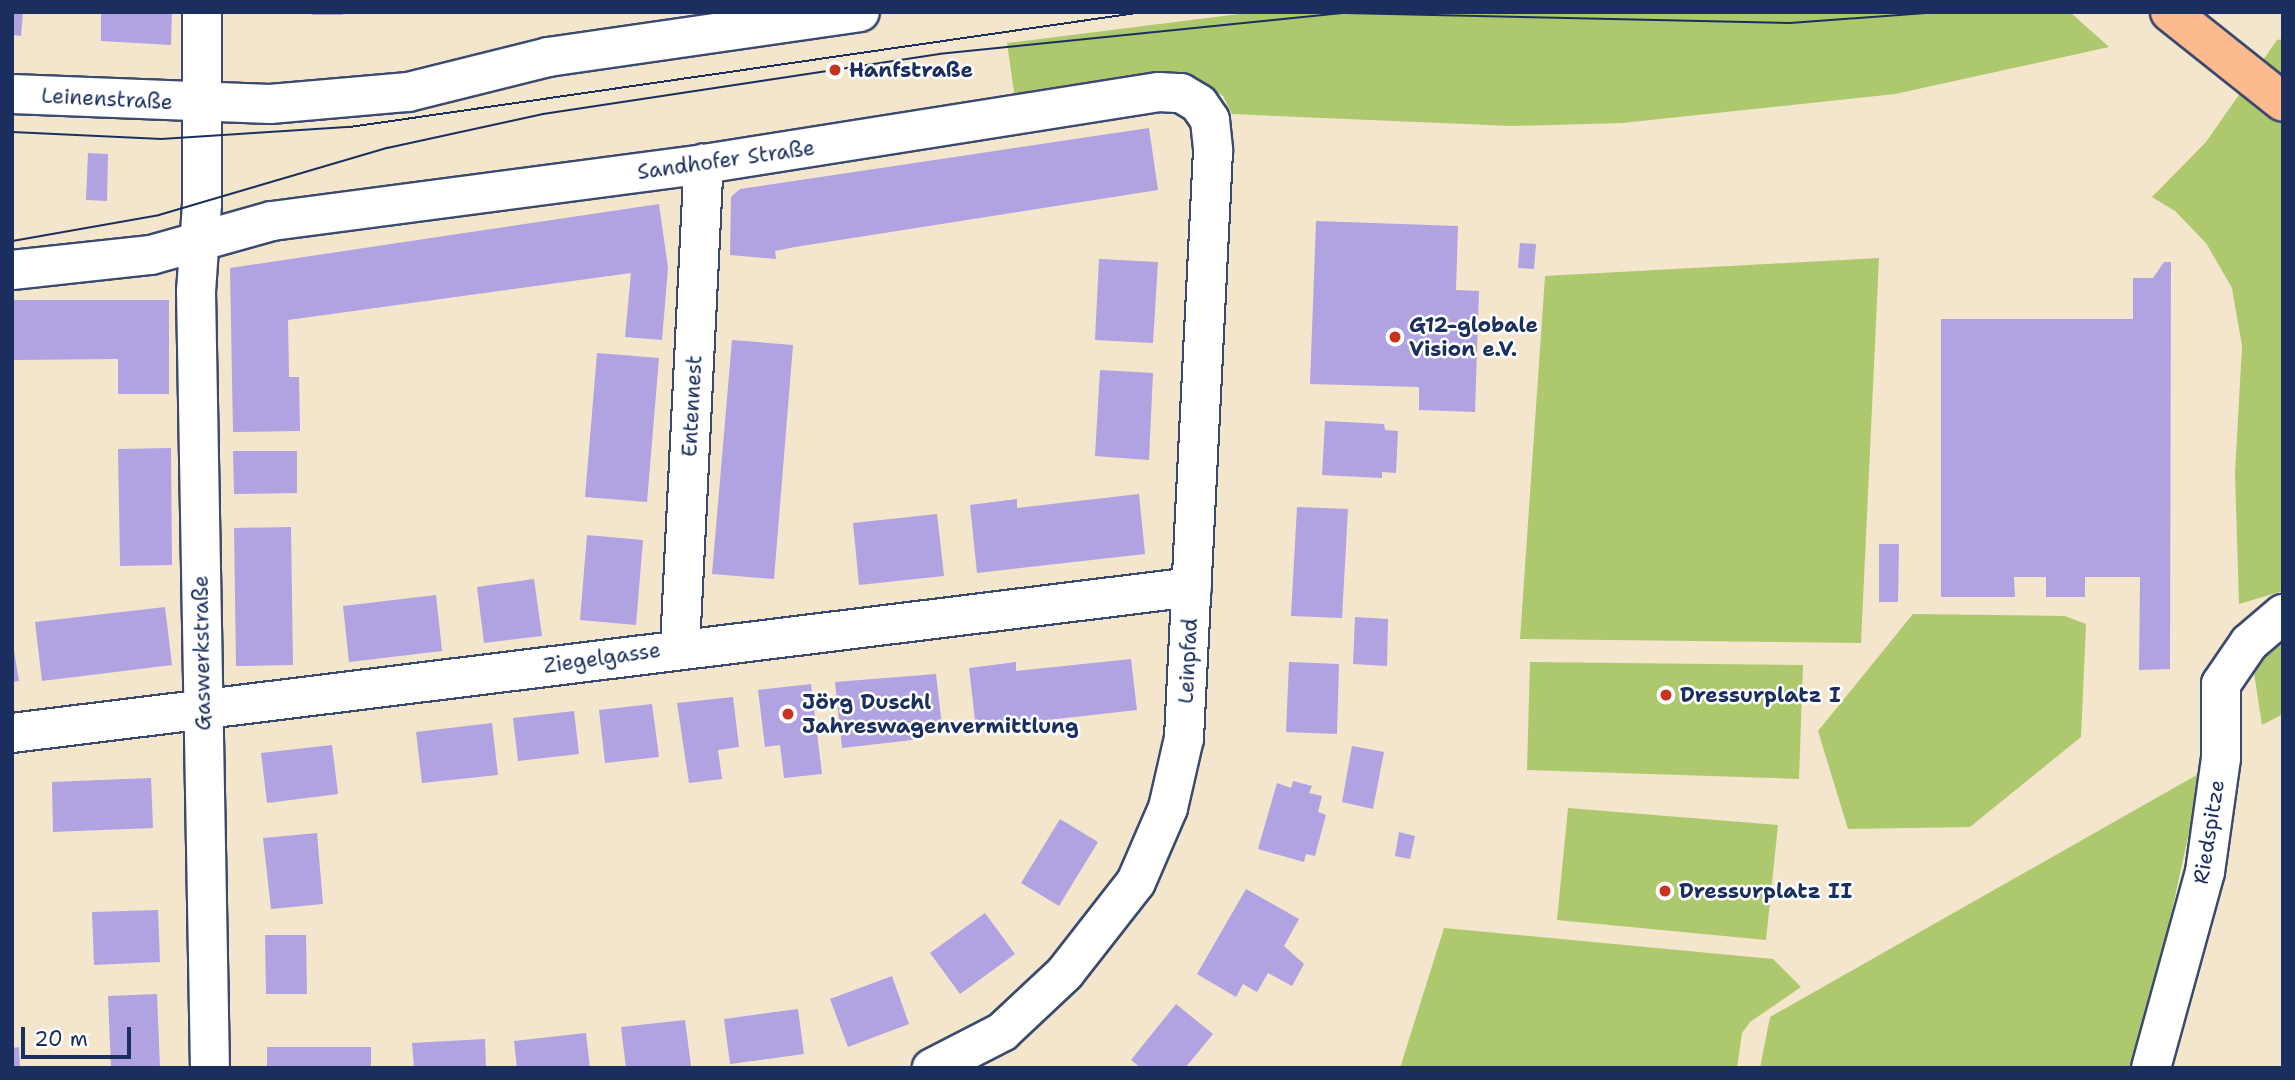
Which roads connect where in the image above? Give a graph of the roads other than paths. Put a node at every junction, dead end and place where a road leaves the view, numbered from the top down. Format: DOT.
graph roads {
  1 [pos="202,12"];
  2 [pos="860,12"];
  3 [pos="2170,12"];
  4 [pos="723,23"];
  5 [pos="12,94"];
  6 [pos="2283,102"];
  7 [pos="201,104"];
  8 [pos="1213,151"];
  9 [pos="704,164"];
  10 [pos="199,238"];
  11 [pos="12,270"];
  12 [pos="1192,587"];
  13 [pos="2283,614"];
  14 [pos="680,648"];
  15 [pos="203,710"];
  16 [pos="12,733"];
  17 [pos="210,1068"];
  18 [pos="932,1068"];
  19 [pos="2151,1068"];
  1 -- 7 [label="street"];
  2 -- 4 [label="street"];
  3 -- 6 [label="main road"];
  4 -- 7 [label="street"];
  5 -- 7 [label="street, Leinenstraße"];
  7 -- 10 [label="street"];
  8 -- 9 [label="street, Sandhofer Straße"];
  8 -- 12 [label="street, Leinpfad"];
  9 -- 10 [label="street, Sandhofer Straße"];
  9 -- 14 [label="street, Entennest"];
  10 -- 11 [label="street, Sandhofer Straße"];
  10 -- 15 [label="street, Gaswerkstraße"];
  12 -- 14 [label="street, Ziegelgasse"];
  12 -- 18 [label="street, Leinpfad"];
  13 -- 19 [label="street, Riedspitze"];
  14 -- 15 [label="street, Ziegelgasse"];
  15 -- 16 [label="street, Ziegelgasse"];
  15 -- 17 [label="street, Gaswerkstraße"];
}
